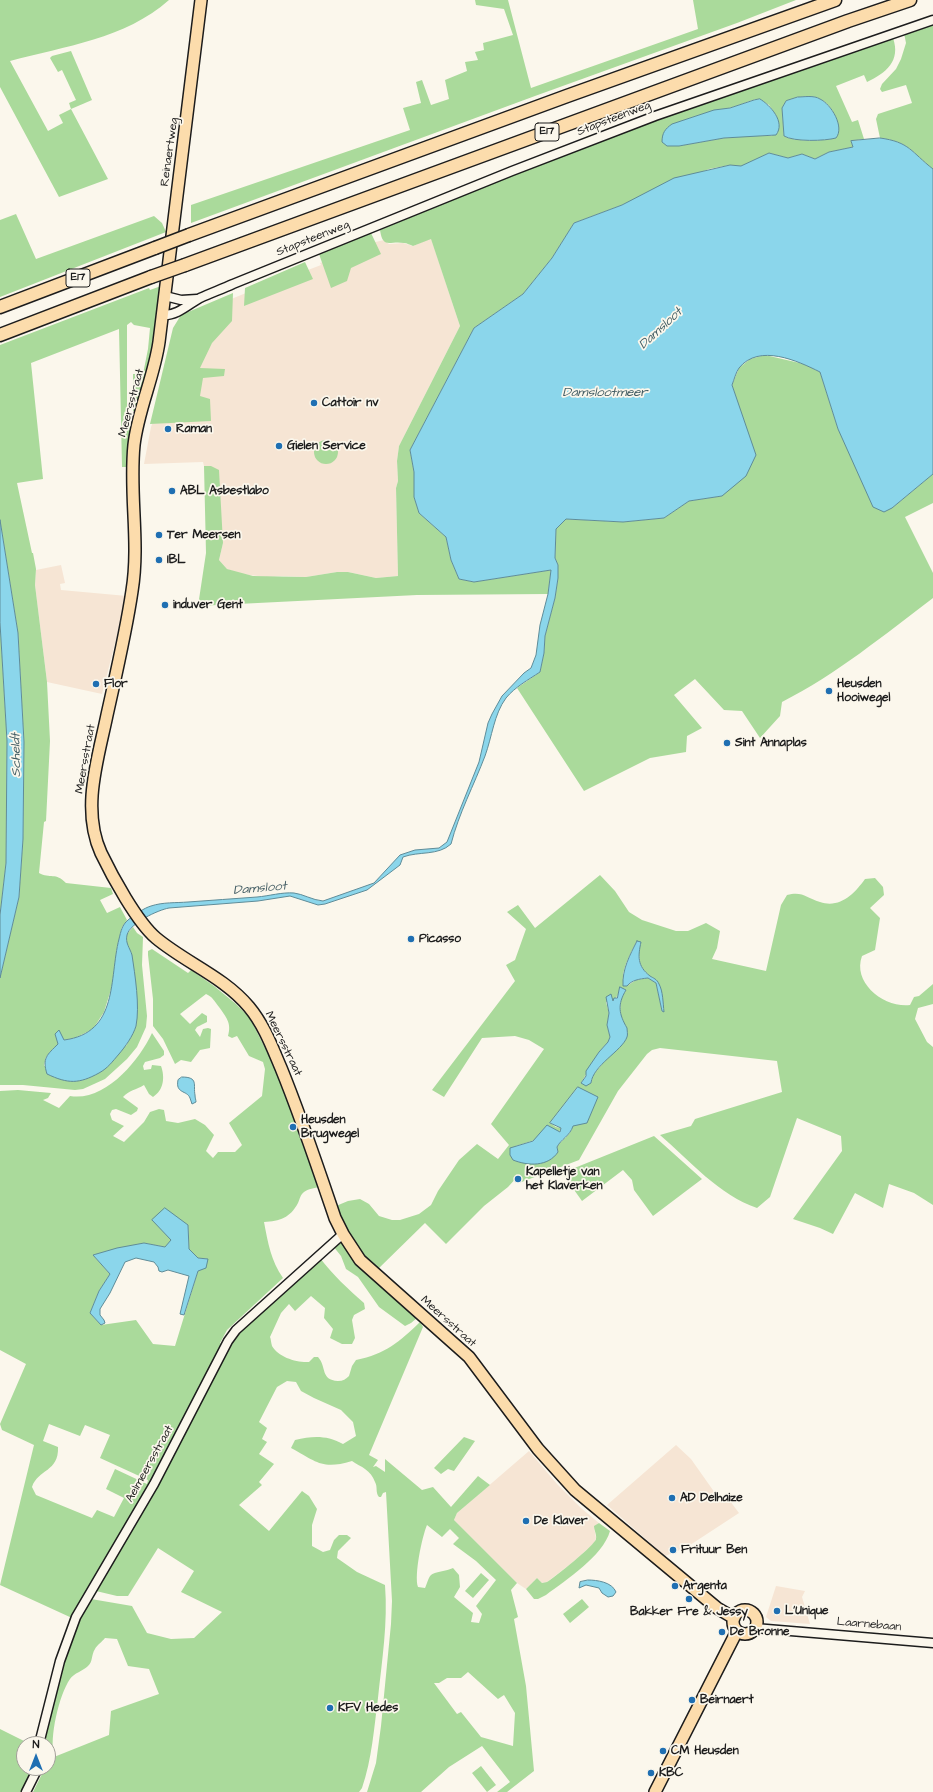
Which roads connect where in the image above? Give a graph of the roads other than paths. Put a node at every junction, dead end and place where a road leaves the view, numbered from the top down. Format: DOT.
graph roads {
  1 [pos="202,0"];
  2 [pos="834,0"];
  3 [pos="910,0"];
  4 [pos="933,20"];
  5 [pos="198,299"];
  6 [pos="164,306"];
  7 [pos="0,307"];
  8 [pos="0,334"];
  9 [pos="343,1234"];
  10 [pos="734,1618"];
  11 [pos="755,1628"];
  12 [pos="737,1631"];
  13 [pos="933,1643"];
  14 [pos="41,1736"];
  15 [pos="34,1776"];
  16 [pos="26,1792"];
  17 [pos="655,1792"];
  1 -- 6 [label="main road, Reinaertweg"];
  2 -- 7 [label="highway, E17, bridge"];
  3 -- 8 [label="highway, E17, bridge"];
  4 -- 5 [label="street, Stapsteenweg"];
  5 -- 6 [label="street, Stapsteenweg"];
  5 -- 6 [label="street, Stapsteenweg"];
  6 -- 9 [label="main road, Meersstraat"];
  9 -- 10 [label="main road, Meersstraat"];
  9 -- 14 [label="street, Aelmeersstraat"];
  10 -- 11 [label="main road"];
  10 -- 12 [label="main road"];
  11 -- 12 [label="main road, Laarnebaan"];
  11 -- 13 [label="street, Laarnebaan"];
  12 -- 17 [label="main road"];
  15 -- 16 [label="street"];
}
